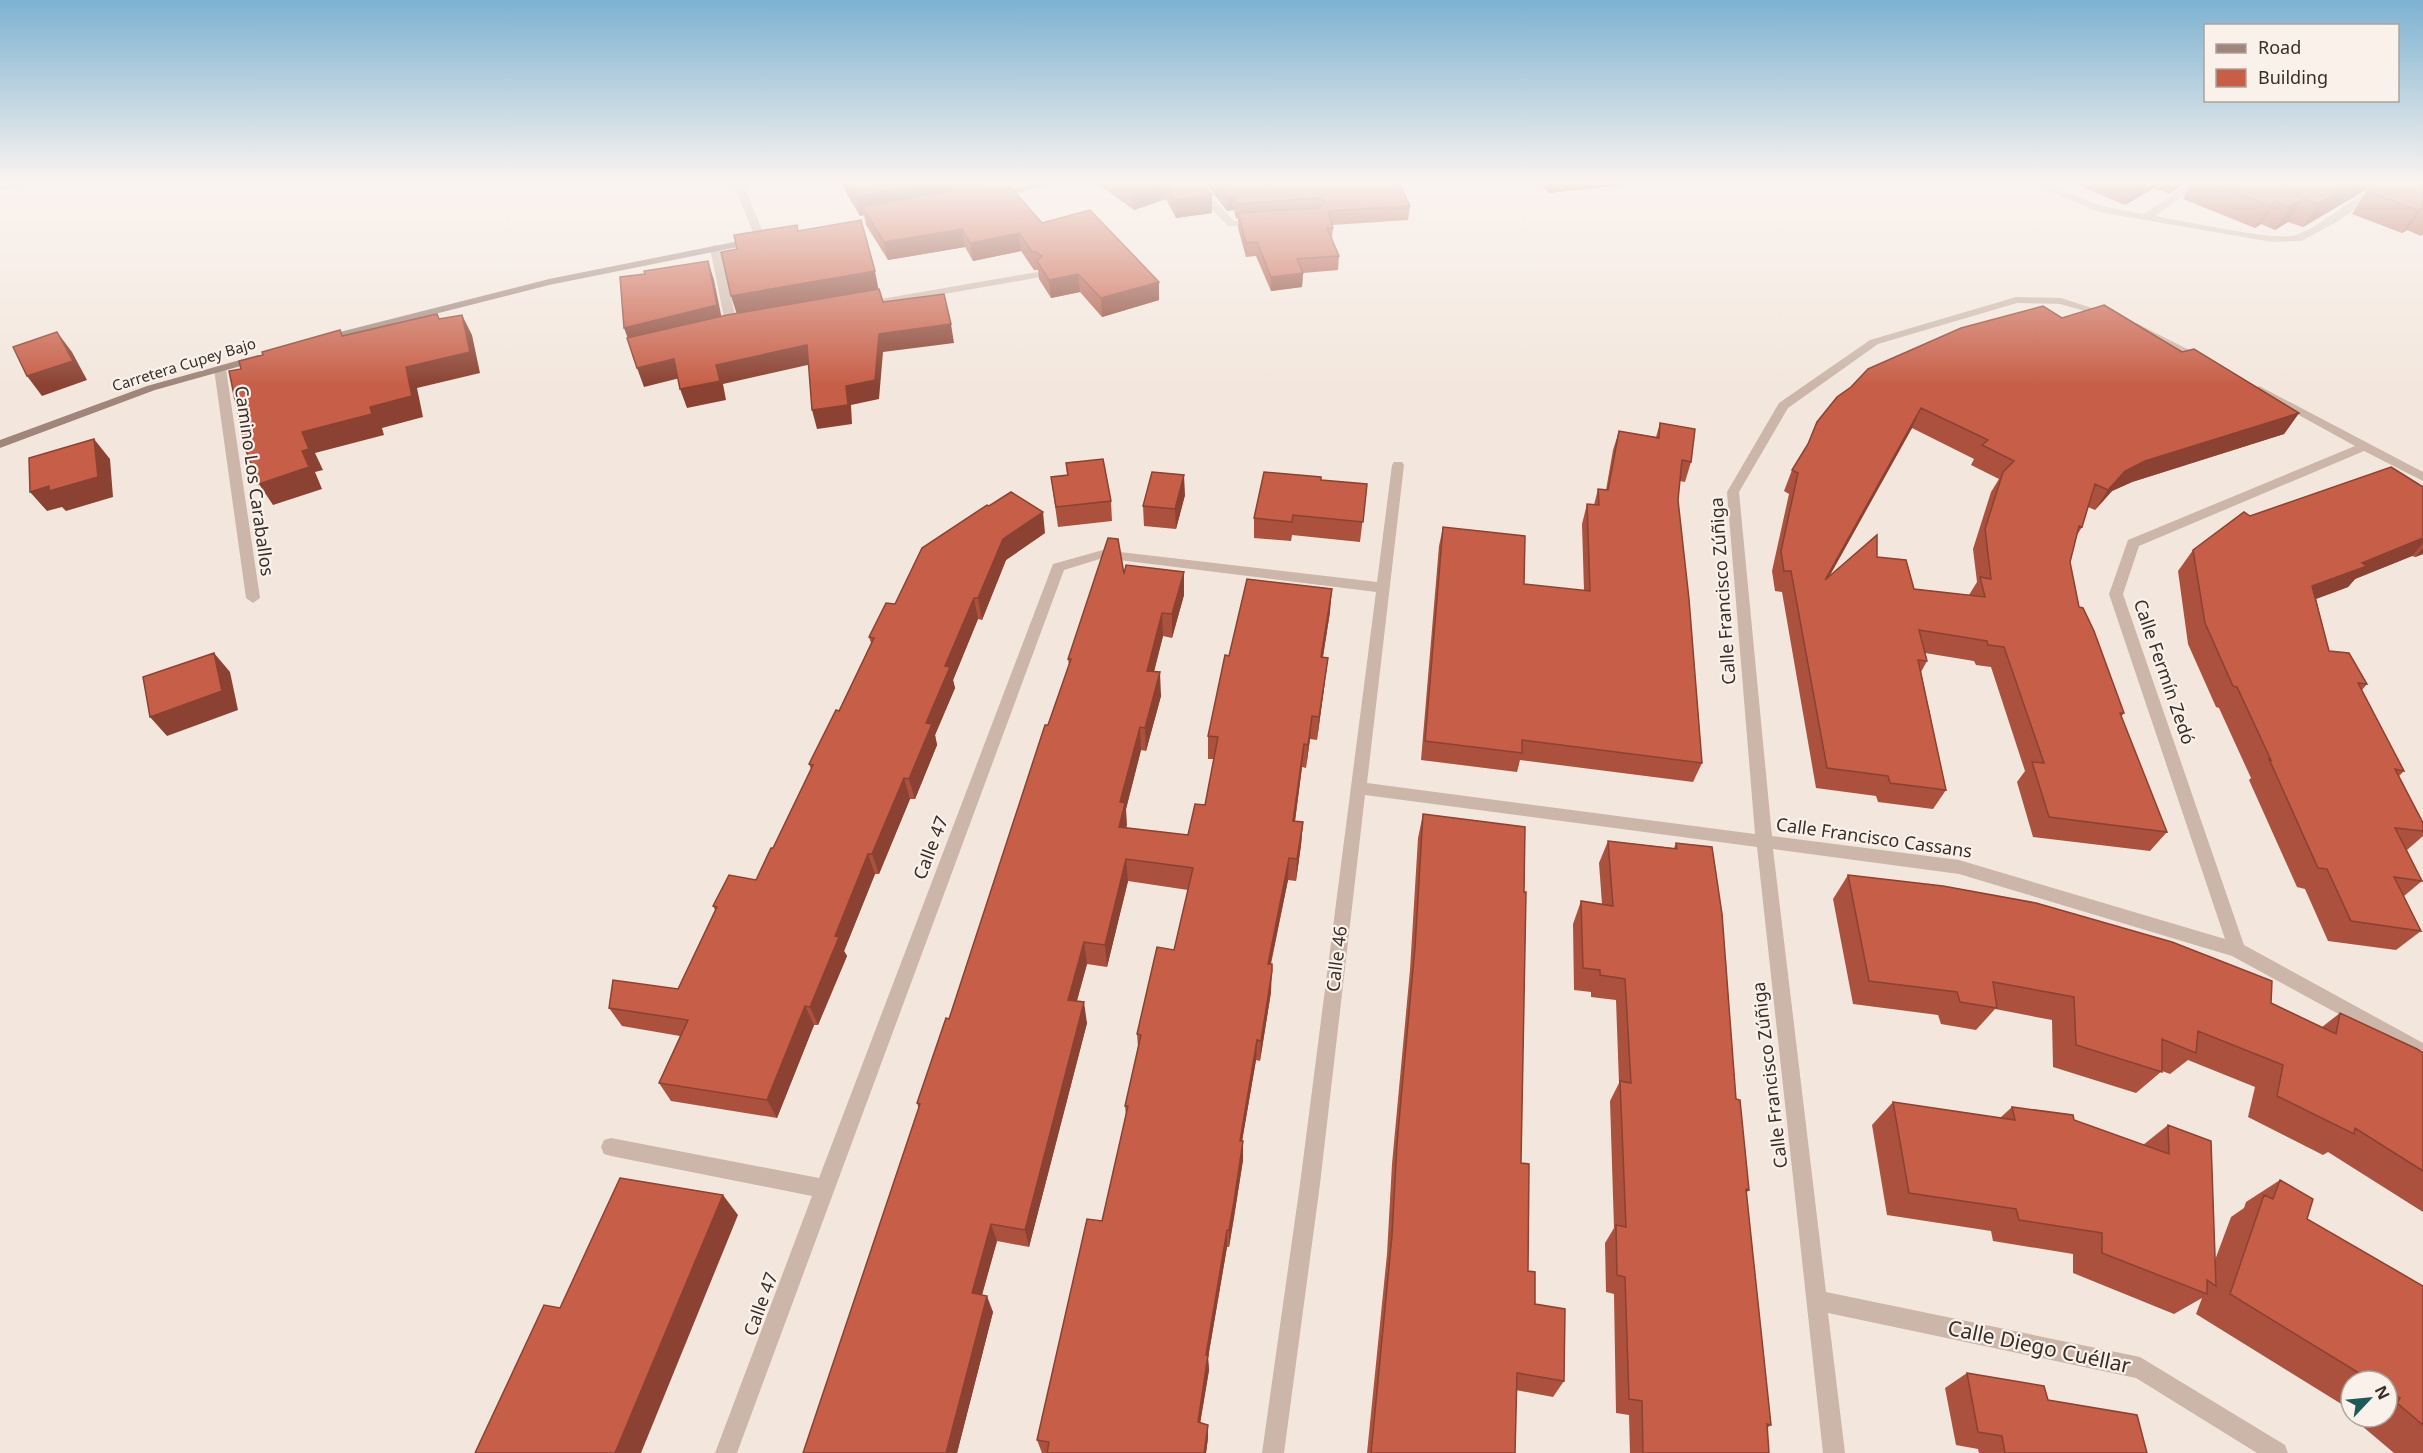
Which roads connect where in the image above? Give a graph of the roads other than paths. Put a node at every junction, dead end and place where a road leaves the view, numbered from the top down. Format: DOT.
graph roads {
  1 [pos="701,251"];
  2 [pos="716,251"];
  3 [pos="1037,275"];
  4 [pos="856,307"];
  5 [pos="732,328"];
  6 [pos="310,343"];
  7 [pos="265,356"];
  8 [pos="220,369"];
  9 [pos="2218,369"];
  10 [pos="2250,386"];
  11 [pos="0,444"];
  12 [pos="2365,446"];
  13 [pos="1398,465"];
  14 [pos="2423,477"];
  15 [pos="1384,588"];
  16 [pos="253,598"];
  17 [pos="1357,788"];
  18 [pos="1764,841"];
  19 [pos="2237,950"];
  20 [pos="2423,1052"];
  21 [pos="611,1147"];
  22 [pos="824,1189"];
  23 [pos="1817,1300"];
  24 [pos="726,1453"];
  25 [pos="1273,1453"];
  26 [pos="1834,1453"];
  27 [pos="2277,1453"];
  1 -- 6 [label="street"];
  2 -- 5 [label="street"];
  3 -- 4 [label="street"];
  7 -- 8 [label="street, Carretera Cupey Bajo"];
  8 -- 11 [label="street, Carretera Cupey Bajo"];
  8 -- 16 [label="street, Camino Los Caraballos"];
  9 -- 18 [label="street, Calle Francisco Zúñiga"];
  10 -- 12 [label="street"];
  12 -- 14 [label="street"];
  12 -- 19 [label="street, Calle Fermín Zedó"];
  13 -- 15 [label="street, Calle 46"];
  15 -- 17 [label="street, Calle 46"];
  15 -- 22 [label="street, Calle 47"];
  17 -- 18 [label="street, Calle Francisco Cassans"];
  17 -- 25 [label="street, Calle 46"];
  18 -- 19 [label="street, Calle Francisco Cassans"];
  18 -- 23 [label="street, Calle Francisco Zúñiga"];
  19 -- 20 [label="street, Calle Francisco Cassans"];
  21 -- 22 [label="street"];
  22 -- 24 [label="street, Calle 47"];
  23 -- 26 [label="street, Calle Francisco Zúñiga"];
  23 -- 27 [label="street, Calle Diego Cuéllar"];
}
